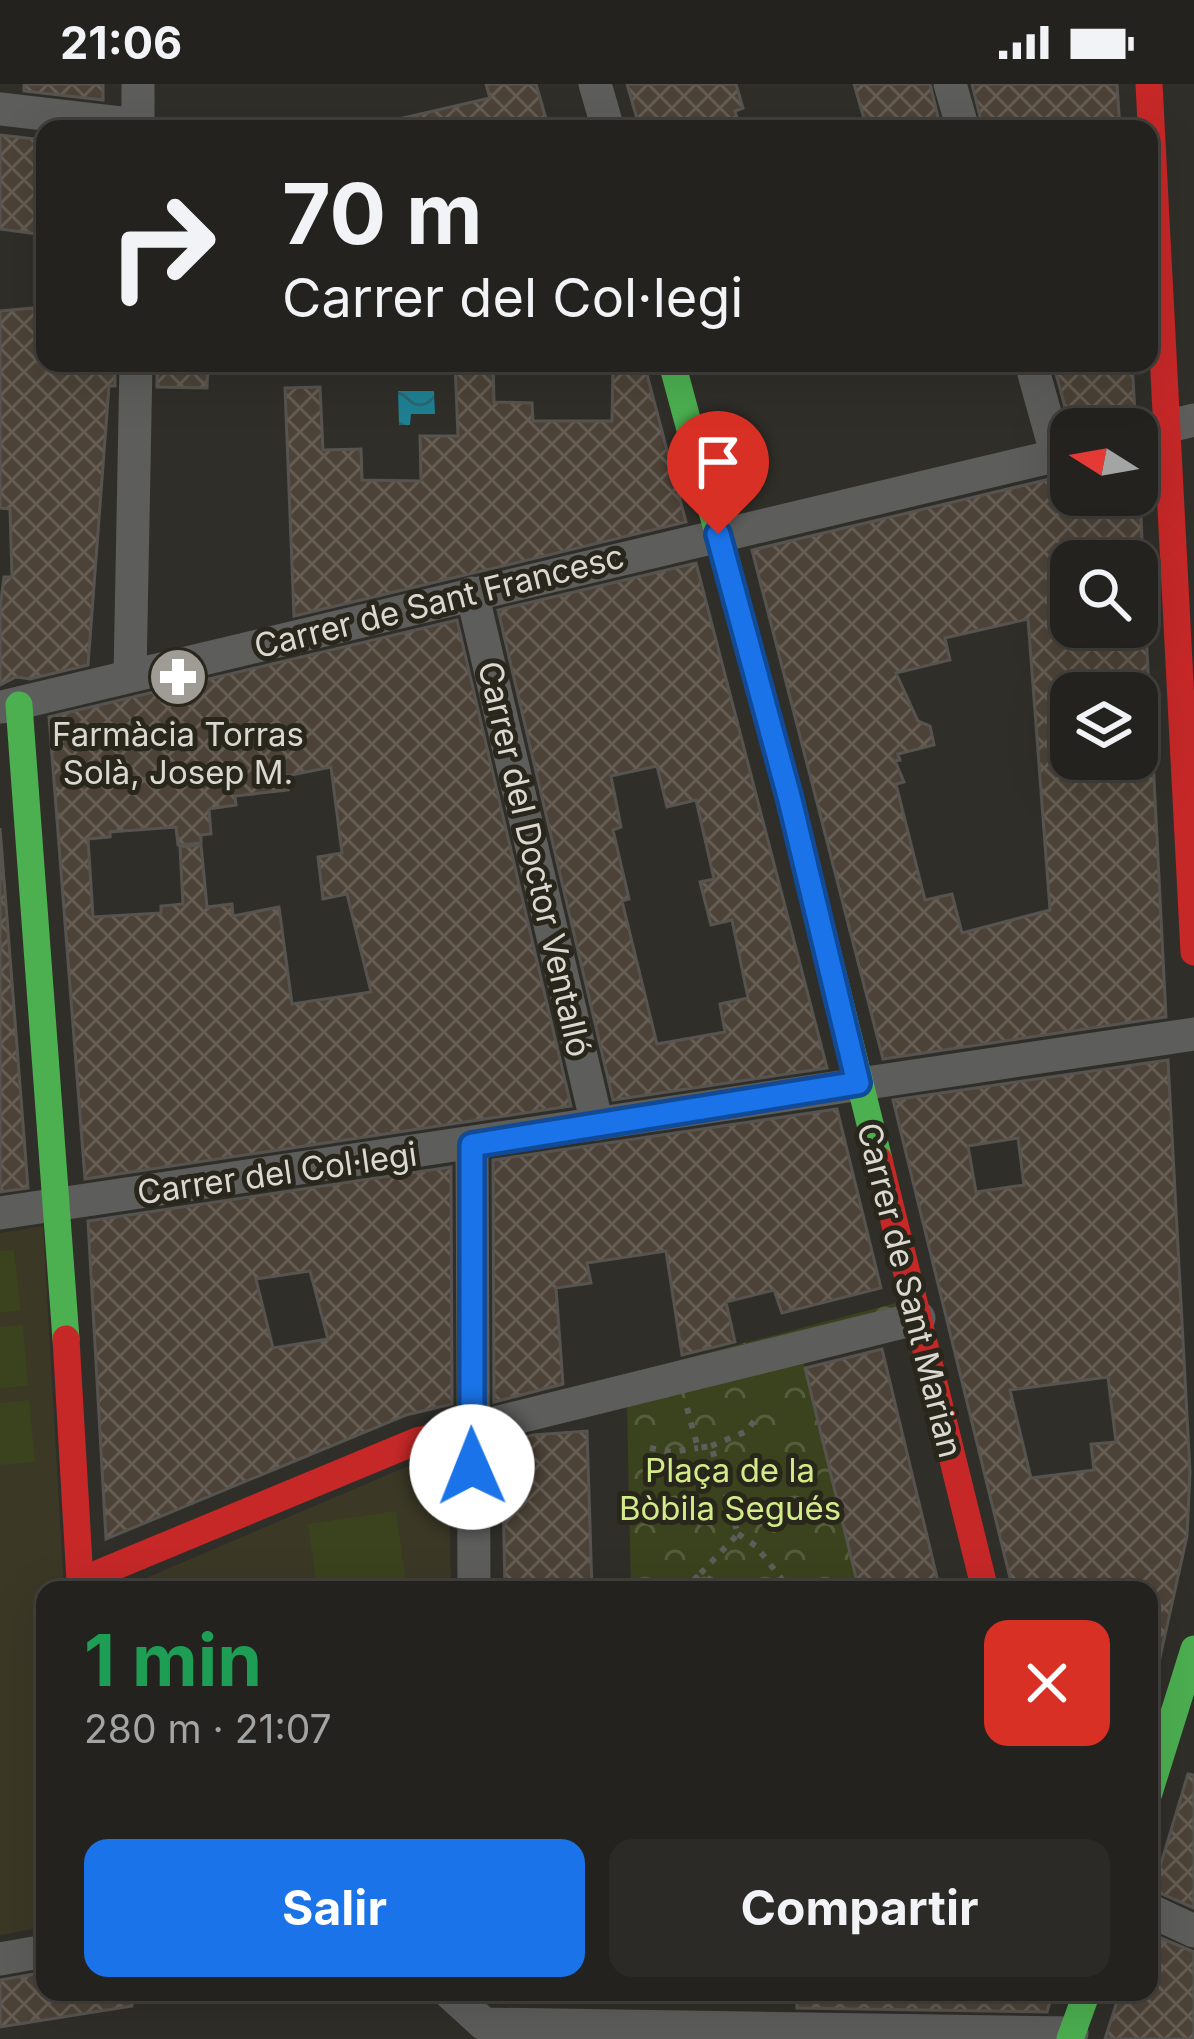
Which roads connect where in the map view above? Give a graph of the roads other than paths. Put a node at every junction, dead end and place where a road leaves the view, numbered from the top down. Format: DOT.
graph roads {
  1 [pos="138,84"];
  2 [pos="595,84"];
  3 [pos="950,84"];
  4 [pos="1150,84"];
  5 [pos="0,109"];
  6 [pos="84,120"];
  7 [pos="138,120"];
  8 [pos="605,120"];
  9 [pos="960,120"];
  10 [pos="1152,120"];
  11 [pos="1158,255"];
  12 [pos="136,372"];
  13 [pos="674,372"];
  14 [pos="1033,372"];
  15 [pos="1050,417"];
  16 [pos="1166,426"];
  17 [pos="1050,457"];
  18 [pos="718,534"];
  19 [pos="472,593"];
  20 [pos="130,676"];
  21 [pos="9,706"];
  22 [pos="1190,784"];
  23 [pos="1194,952"];
  24 [pos="1194,1034"];
  25 [pos="858,1083"];
  26 [pos="597,1124"];
  27 [pos="472,1145"];
  28 [pos="58,1204"];
  29 [pos="0,1213"];
  30 [pos="919,1318"];
  31 [pos="471,1429"];
  32 [pos="474,1581"];
  33 [pos="983,1581"];
  34 [pos="1194,1649"];
  35 [pos="1158,1764"];
  36 [pos="1158,1914"];
  37 [pos="1194,1931"];
  38 [pos="36,1953"];
  39 [pos="0,1959"];
  40 [pos="1079,2012"];
  41 [pos="483,2018"];
  1 -- 7 [label="street"];
  2 -- 8 [label="street"];
  3 -- 9 [label="street"];
  4 -- 10 [label="street"];
  5 -- 6 [label="street"];
  11 -- 16 [label="street"];
  12 -- 20 [label="street"];
  13 -- 18 [label="street, Carrer de Sant Marian"];
  14 -- 15 [label="street"];
  16 -- 22 [label="street"];
  17 -- 18 [label="street, Carrer de Sant Francesc"];
  18 -- 19 [label="street, Carrer de Sant Francesc"];
  18 -- 25 [label="street, Carrer de Sant Marian"];
  19 -- 20 [label="street, Carrer de Sant Francesc"];
  19 -- 26 [label="street, Carrer del Doctor Ventalló"];
  20 -- 21 [label="street, Carrer de Sant Francesc"];
  21 -- 28 [label="street"];
  22 -- 23 [label="street"];
  24 -- 25 [label="street, Carrer del Col·legi"];
  25 -- 26 [label="street, Carrer del Col·legi"];
  25 -- 30 [label="street, Carrer de Sant Marian"];
  26 -- 27 [label="street, Carrer del Col·legi"];
  27 -- 28 [label="street, Carrer del Col·legi"];
  27 -- 31 [label="street"];
  28 -- 29 [label="street, Carrer del Col·legi"];
  28 -- 31 [label="street"];
  30 -- 31 [label="street"];
  30 -- 33 [label="street, Carrer de Sant Marian"];
  31 -- 32 [label="street"];
  34 -- 35 [label="street"];
  36 -- 37 [label="street"];
  38 -- 39 [label="street"];
  40 -- 41 [label="street"];
}
